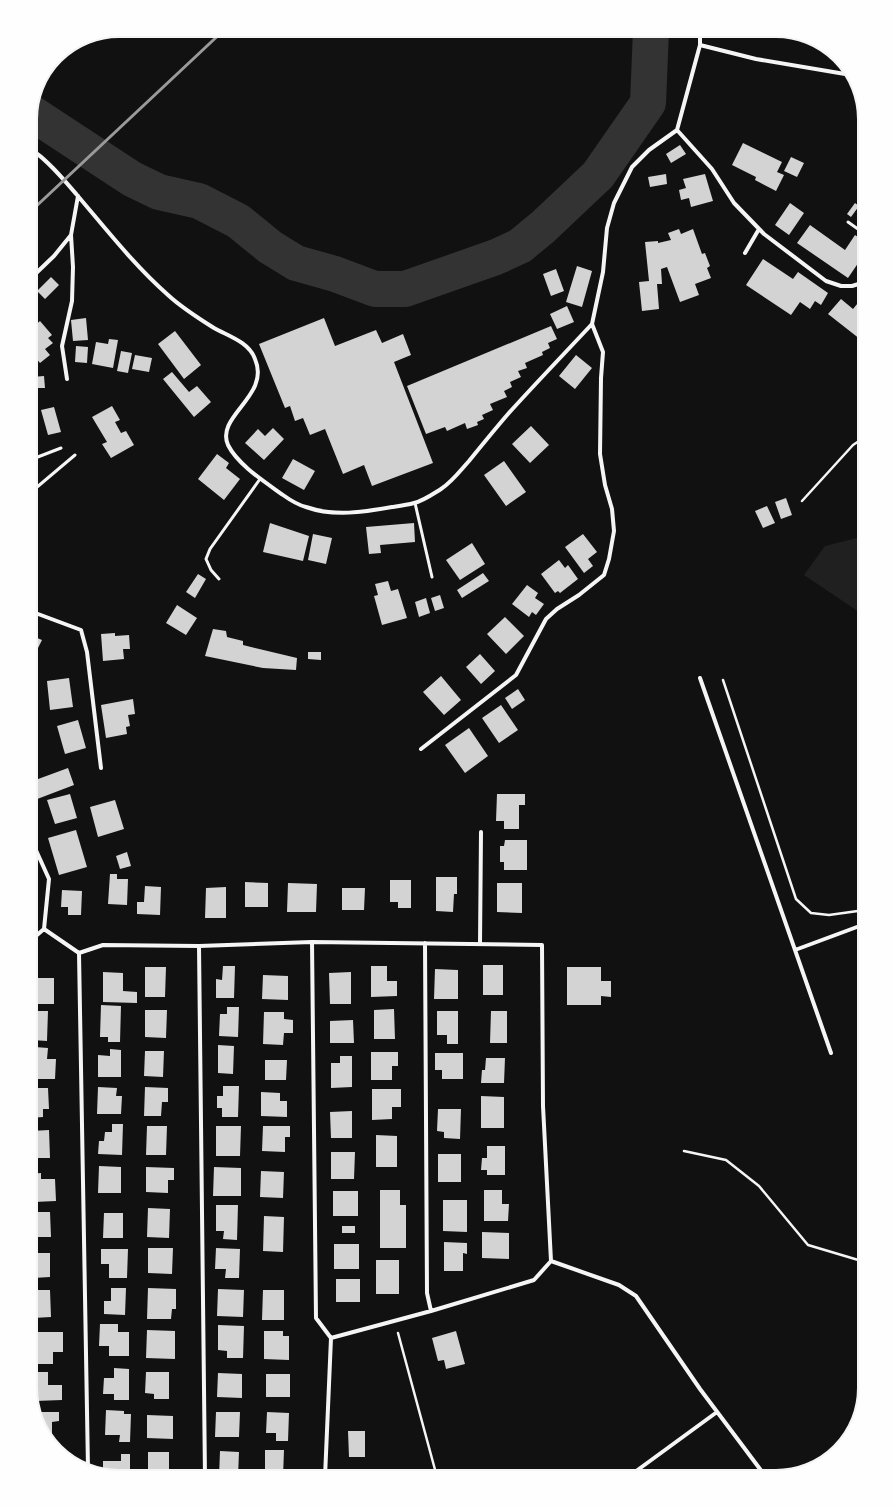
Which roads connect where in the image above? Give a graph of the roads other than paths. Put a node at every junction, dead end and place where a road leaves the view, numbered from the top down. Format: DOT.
graph roads {
  1 [pos="700,37"];
  2 [pos="700,45"];
  3 [pos="845,74"];
  4 [pos="677,130"];
  5 [pos="37,155"];
  6 [pos="78,196"];
  7 [pos="848,222"];
  8 [pos="760,229"];
  9 [pos="858,229"];
  10 [pos="71,235"];
  11 [pos="745,253"];
  12 [pos="37,272"];
  13 [pos="858,284"];
  14 [pos="592,324"];
  15 [pos="67,379"];
  16 [pos="62,448"];
  17 [pos="75,455"];
  18 [pos="37,457"];
  19 [pos="260,479"];
  20 [pos="37,487"];
  21 [pos="415,503"];
  22 [pos="432,577"];
  23 [pos="219,579"];
  24 [pos="37,614"];
  25 [pos="700,678"];
  26 [pos="421,749"];
  27 [pos="101,768"];
  28 [pos="481,832"];
  29 [pos="37,852"];
  30 [pos="858,927"];
  31 [pos="44,930"];
  32 [pos="37,936"];
  33 [pos="312,942"];
  34 [pos="425,943"];
  35 [pos="480,944"];
  36 [pos="199,946"];
  37 [pos="795,950"];
  38 [pos="79,953"];
  39 [pos="831,1053"];
  40 [pos="551,1261"];
  41 [pos="431,1311"];
  42 [pos="331,1338"];
  43 [pos="717,1412"];
  44 [pos="88,1464"];
  45 [pos="204,1470"];
  46 [pos="325,1470"];
  47 [pos="638,1470"];
  48 [pos="761,1470"];
  1 -- 2 [label="street"];
  2 -- 3 [label="street"];
  2 -- 4 [label="street"];
  4 -- 8 [label="street"];
  4 -- 14 [label="street"];
  5 -- 6 [label="street"];
  6 -- 10 [label="street"];
  6 -- 19 [label="street"];
  7 -- 9 [label="lane"];
  8 -- 11 [label="street"];
  8 -- 13 [label="street"];
  10 -- 12 [label="street"];
  10 -- 15 [label="street"];
  14 -- 21 [label="street"];
  14 -- 26 [label="street"];
  16 -- 18 [label="lane"];
  17 -- 20 [label="lane"];
  19 -- 21 [label="street"];
  19 -- 23 [label="lane"];
  21 -- 22 [label="lane"];
  24 -- 27 [label="street"];
  25 -- 37 [label="street"];
  28 -- 35 [label="street"];
  29 -- 31 [label="street"];
  30 -- 37 [label="street"];
  31 -- 32 [label="street"];
  31 -- 38 [label="street"];
  33 -- 34 [label="street"];
  33 -- 36 [label="street"];
  33 -- 42 [label="street"];
  34 -- 35 [label="street"];
  34 -- 41 [label="street"];
  35 -- 40 [label="street"];
  36 -- 38 [label="street"];
  36 -- 45 [label="street"];
  37 -- 39 [label="street"];
  38 -- 44 [label="street"];
  40 -- 41 [label="street"];
  40 -- 43 [label="street"];
  41 -- 42 [label="street"];
  42 -- 46 [label="street"];
  43 -- 47 [label="street"];
  43 -- 48 [label="street"];
}
